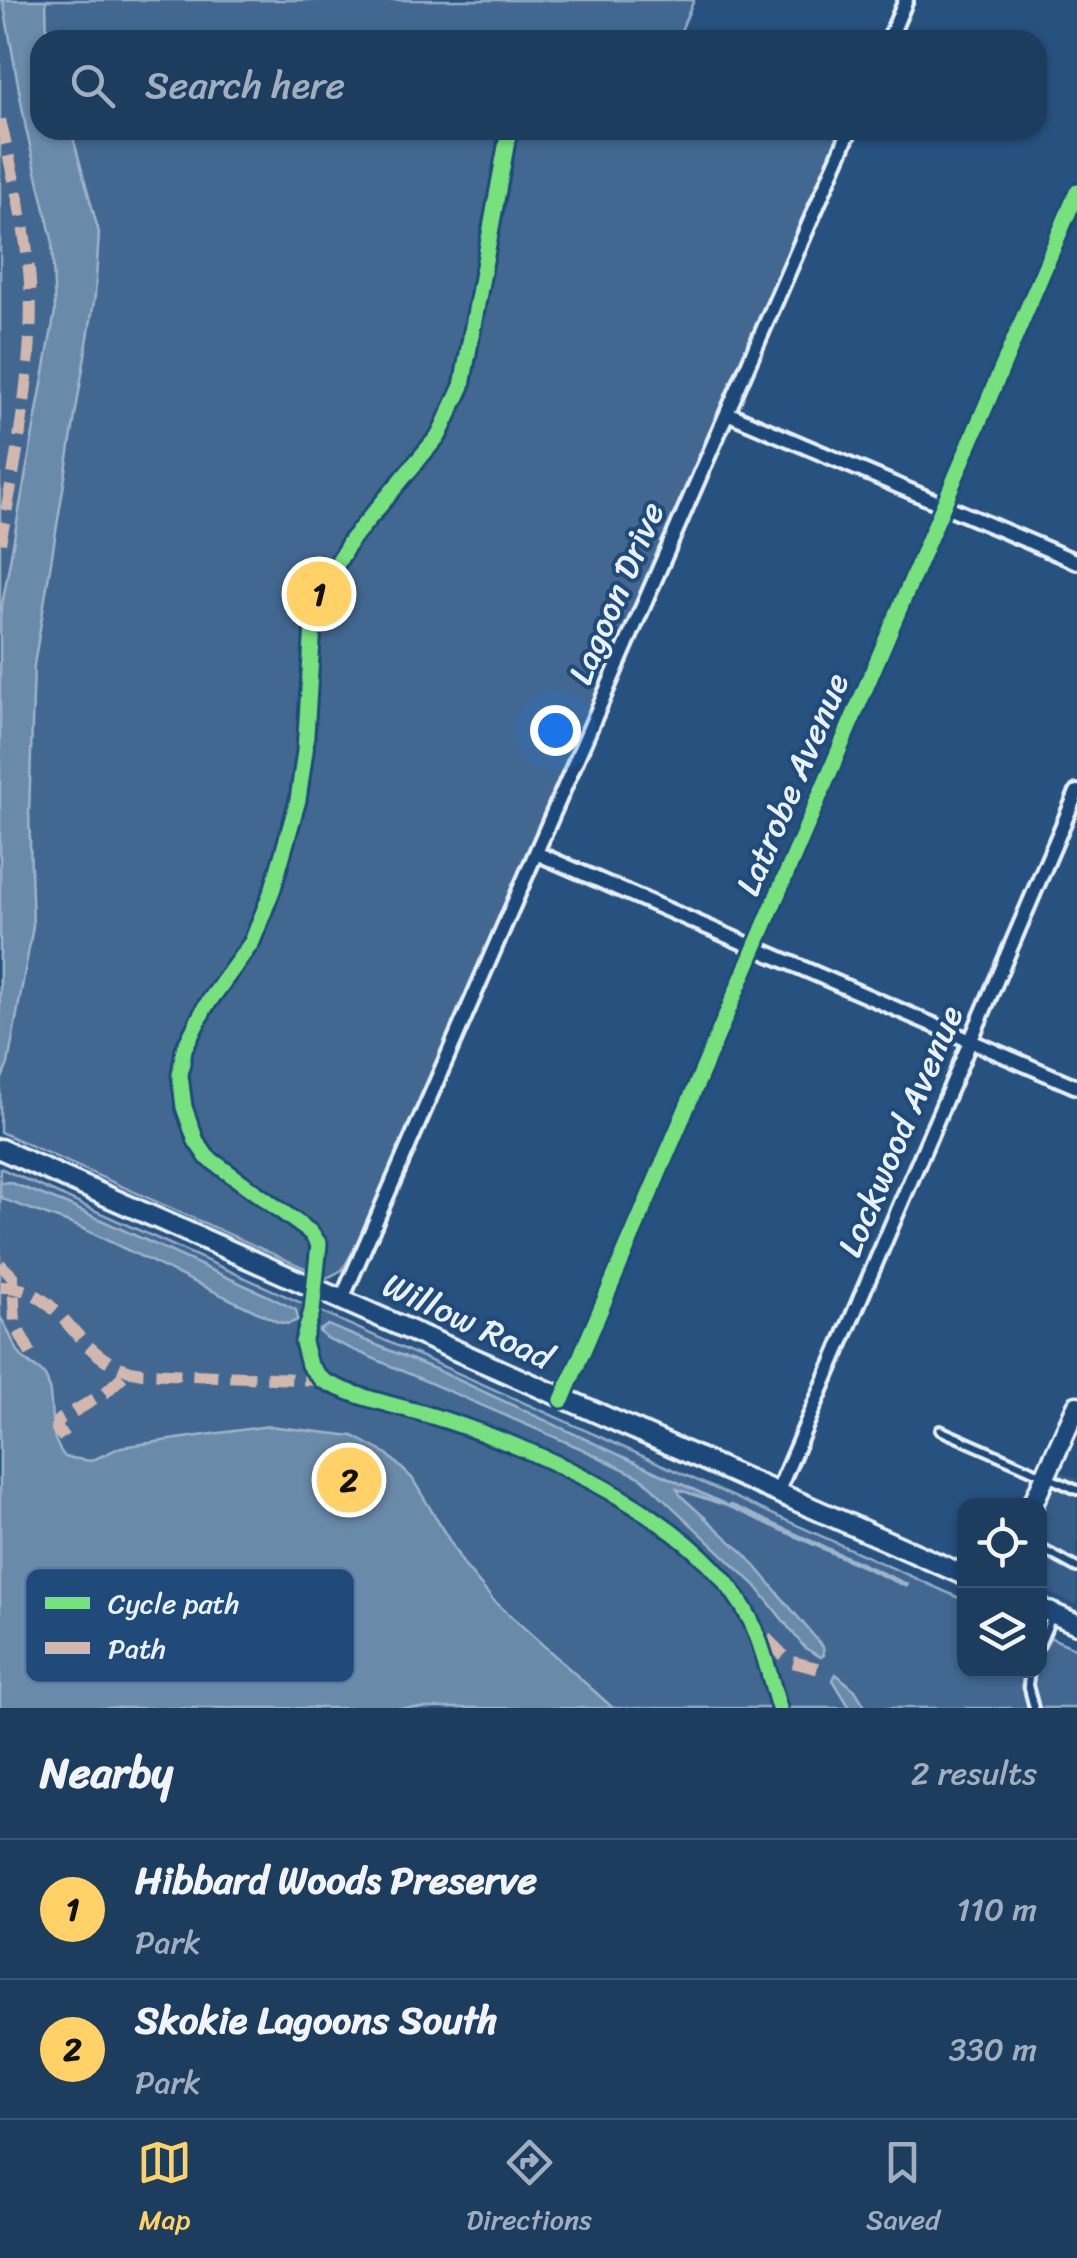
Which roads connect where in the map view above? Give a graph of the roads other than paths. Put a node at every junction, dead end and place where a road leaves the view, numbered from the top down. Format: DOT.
graph roads {
  1 [pos="906,0"];
  2 [pos="893,30"];
  3 [pos="846,140"];
  4 [pos="1077,192"];
  5 [pos="727,413"];
  6 [pos="943,505"];
  7 [pos="1077,562"];
  8 [pos="1077,792"];
  9 [pos="1071,821"];
  10 [pos="536,853"];
  11 [pos="755,947"];
  12 [pos="971,1041"];
  13 [pos="1077,1086"];
  14 [pos="2,1150"];
  15 [pos="342,1299"];
  16 [pos="562,1400"];
  17 [pos="1077,1406"];
  18 [pos="940,1430"];
  19 [pos="1046,1476"];
  20 [pos="1077,1490"];
  21 [pos="777,1494"];
  22 [pos="1036,1498"];
  23 [pos="1047,1552"];
  24 [pos="1077,1568"];
  25 [pos="957,1572"];
  26 [pos="1047,1611"];
  27 [pos="1076,1621"];
  28 [pos="1029,1678"];
  29 [pos="1034,1708"];
  1 -- 2 [label="street"];
  3 -- 5 [label="street, Lagoon Drive"];
  4 -- 6 [label="street, Latrobe Avenue"];
  5 -- 6 [label="street"];
  5 -- 10 [label="street, Lagoon Drive"];
  6 -- 7 [label="street"];
  6 -- 11 [label="street, Latrobe Avenue"];
  8 -- 9 [label="street, Lockwood Avenue"];
  9 -- 12 [label="street, Lockwood Avenue"];
  10 -- 11 [label="street"];
  10 -- 15 [label="street, Lagoon Drive"];
  11 -- 12 [label="street"];
  11 -- 16 [label="street, Latrobe Avenue"];
  12 -- 13 [label="street"];
  12 -- 21 [label="street, Lockwood Avenue"];
  14 -- 15 [label="main road, Willow Road"];
  15 -- 16 [label="main road, Willow Road"];
  16 -- 21 [label="main road, Willow Road"];
  17 -- 19 [label="main road"];
  18 -- 19 [label="lane"];
  19 -- 20 [label="lane"];
  19 -- 22 [label="main road"];
  21 -- 25 [label="main road, Willow Road"];
  23 -- 24 [label="lane"];
  26 -- 27 [label="main road"];
  28 -- 29 [label="lane"];
}
